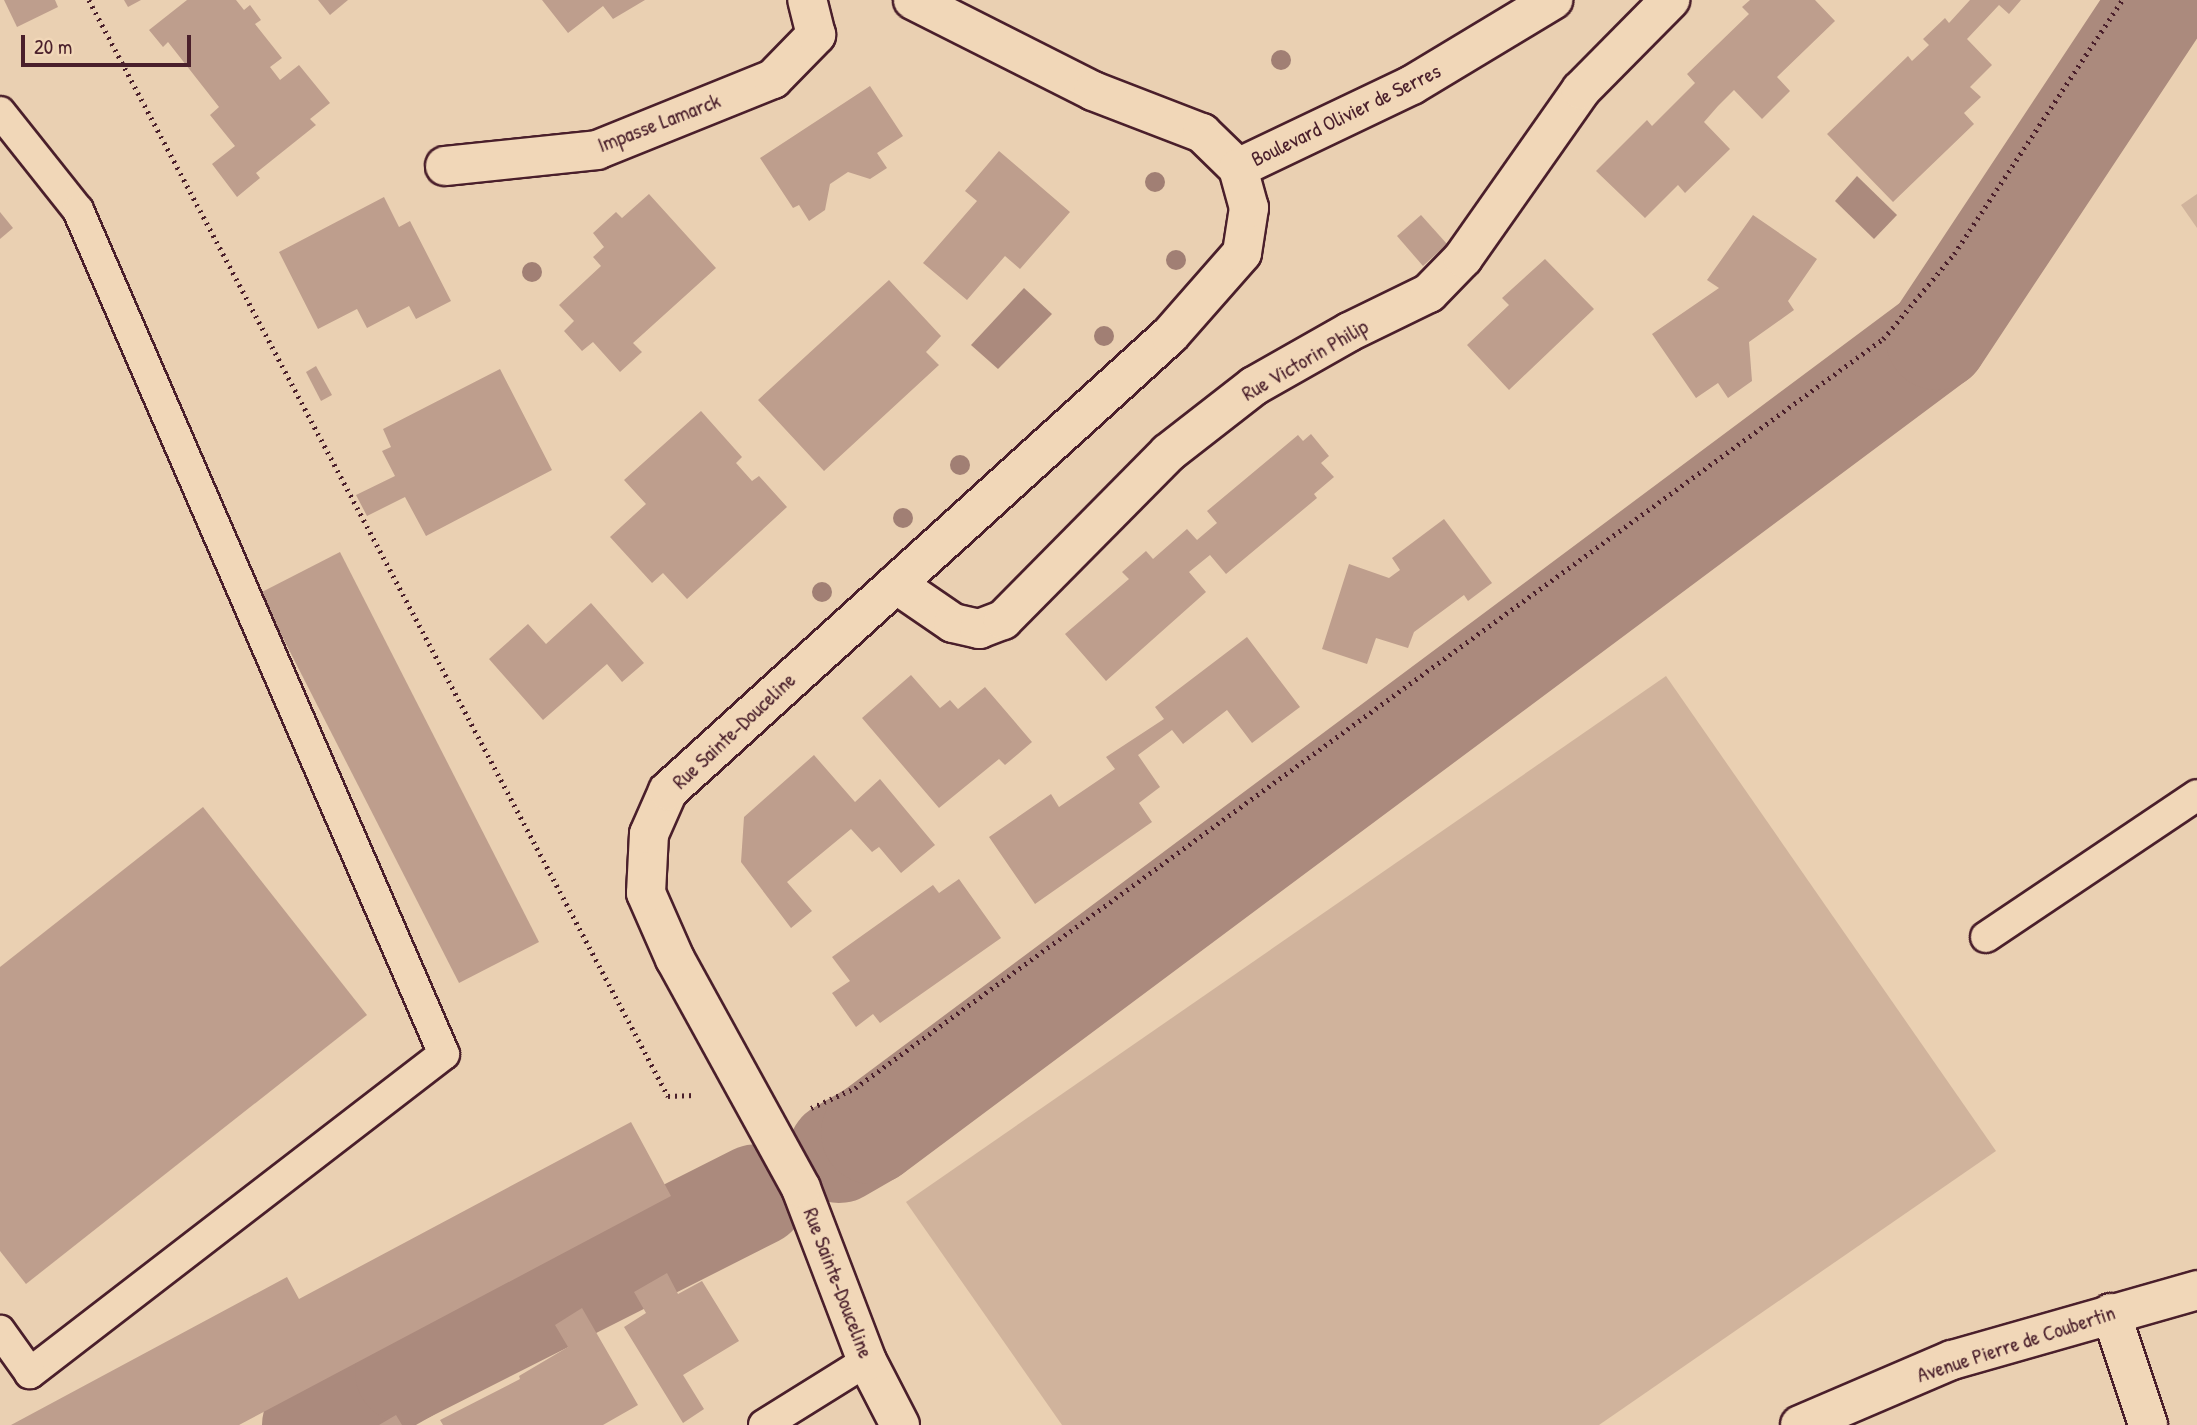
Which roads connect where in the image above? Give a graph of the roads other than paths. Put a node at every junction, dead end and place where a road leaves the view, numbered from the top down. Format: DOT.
graph roads {
  1 [pos="807,0"];
  2 [pos="914,0"];
  3 [pos="1553,0"];
  4 [pos="1670,0"];
  5 [pos="0,112"];
  6 [pos="445,166"];
  7 [pos="1238,167"];
  8 [pos="896,584"];
  9 [pos="2197,795"];
  10 [pos="1986,937"];
  11 [pos="2197,1290"];
  12 [pos="2111,1313"];
  13 [pos="0,1332"];
  14 [pos="867,1360"];
  15 [pos="764,1425"];
  16 [pos="900,1425"];
  17 [pos="1800,1425"];
  18 [pos="2148,1425"];
  1 -- 6 [label="street, Impasse Lamarck"];
  2 -- 7 [label="street, Boulevard Olivier de Serres"];
  3 -- 7 [label="street, Boulevard Olivier de Serres"];
  4 -- 8 [label="street, Rue Victorin Philip"];
  5 -- 13 [label="lane"];
  7 -- 8 [label="street, Rue Sainte-Douceline"];
  8 -- 14 [label="street, Rue Sainte-Douceline"];
  9 -- 10 [label="lane"];
  11 -- 12 [label="street, Avenue Pierre de Coubertin"];
  12 -- 17 [label="street, Avenue Pierre de Coubertin"];
  12 -- 18 [label="street"];
  14 -- 15 [label="lane"];
  14 -- 16 [label="street, Rue Sainte-Douceline"];
}
